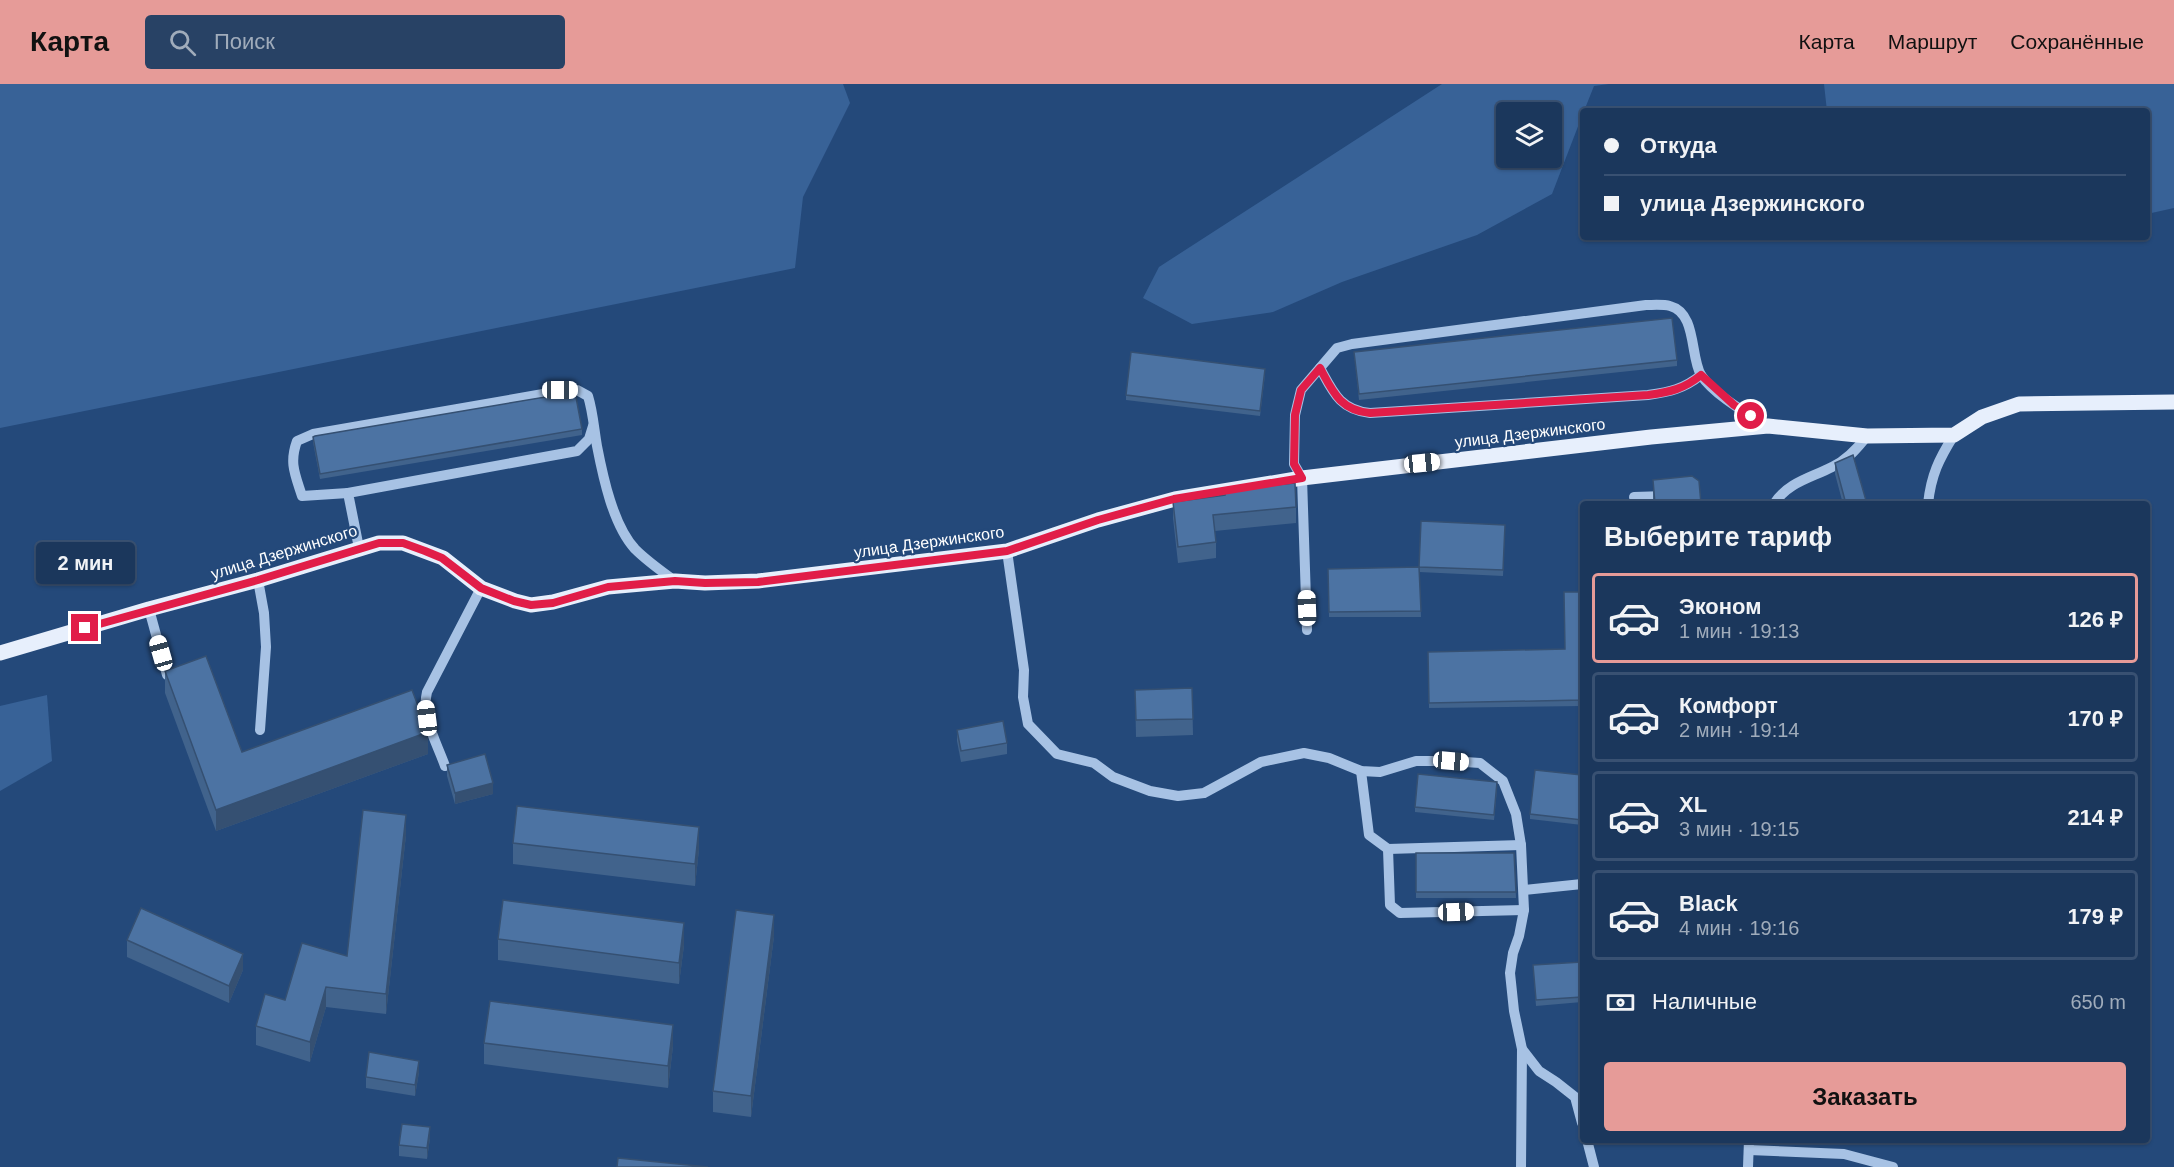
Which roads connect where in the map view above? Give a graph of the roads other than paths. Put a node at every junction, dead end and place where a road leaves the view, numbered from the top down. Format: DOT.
graph roads {
  1 [pos="1320,368"];
  2 [pos="1701,375"];
  3 [pos="2174,402"];
  4 [pos="594,423"];
  5 [pos="1768,426"];
  6 [pos="1954,435"];
  7 [pos="1867,436"];
  8 [pos="1302,478"];
  9 [pos="348,492"];
  10 [pos="1679,496"];
  11 [pos="1634,497"];
  12 [pos="1777,501"];
  13 [pos="1928,501"];
  14 [pos="359,548"];
  15 [pos="1007,551"];
  16 [pos="258,580"];
  17 [pos="675,581"];
  18 [pos="481,588"];
  19 [pos="149,609"];
  20 [pos="1307,630"];
  21 [pos="0,653"];
  22 [pos="167,675"];
  23 [pos="260,730"];
  24 [pos="445,766"];
  25 [pos="1361,771"];
  26 [pos="1521,845"];
  27 [pos="1388,849"];
  28 [pos="1580,884"];
  29 [pos="1524,890"];
  30 [pos="1524,910"];
  31 [pos="1522,1050"];
  32 [pos="1580,1116"];
  33 [pos="1588,1143"];
  34 [pos="1749,1145"];
  35 [pos="1521,1167"];
  36 [pos="1594,1167"];
  37 [pos="1748,1167"];
  38 [pos="1893,1167"];
  1 -- 2 [label="street"];
  1 -- 2 [label="street"];
  1 -- 8 [label="street"];
  2 -- 5 [label="street"];
  3 -- 6 [label="main road"];
  4 -- 9 [label="street"];
  4 -- 9 [label="street"];
  4 -- 17 [label="street"];
  5 -- 7 [label="main road, улица Дзержинского"];
  5 -- 8 [label="main road, улица Дзержинского"];
  6 -- 7 [label="main road, улица Дзержинского"];
  6 -- 13 [label="street"];
  7 -- 12 [label="street"];
  8 -- 15 [label="main road, улица Дзержинского"];
  8 -- 20 [label="street"];
  9 -- 14 [label="street"];
  10 -- 11 [label="street"];
  14 -- 16 [label="main road, улица Дзержинского"];
  14 -- 18 [label="main road, улица Дзержинского"];
  15 -- 17 [label="main road, улица Дзержинского"];
  15 -- 25 [label="street"];
  16 -- 19 [label="main road, улица Дзержинского"];
  16 -- 23 [label="street"];
  17 -- 18 [label="main road, улица Дзержинского"];
  18 -- 24 [label="street"];
  19 -- 21 [label="main road, улица Дзержинского"];
  19 -- 22 [label="street"];
  25 -- 26 [label="street"];
  25 -- 27 [label="street"];
  26 -- 27 [label="street"];
  26 -- 29 [label="street"];
  27 -- 30 [label="street"];
  28 -- 29 [label="street"];
  29 -- 30 [label="street"];
  30 -- 31 [label="street"];
  31 -- 32 [label="street"];
  31 -- 35 [label="street"];
  33 -- 36 [label="street"];
  34 -- 37 [label="street"];
  34 -- 38 [label="street"];
}
